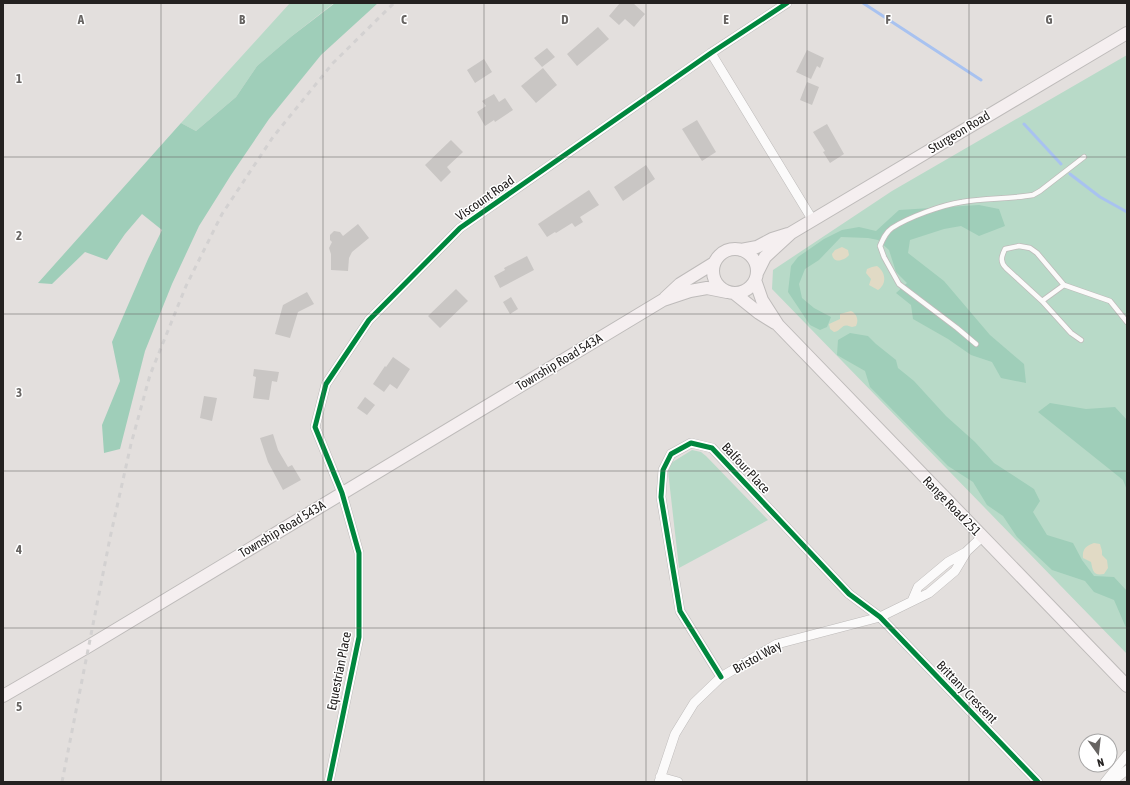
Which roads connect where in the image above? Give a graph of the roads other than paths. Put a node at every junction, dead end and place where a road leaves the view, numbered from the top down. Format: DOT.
graph roads {
  1 [pos="787,3"];
  2 [pos="1127,33"];
  3 [pos="711,53"];
  4 [pos="1084,157"];
  5 [pos="812,220"];
  6 [pos="791,232"];
  7 [pos="741,250"];
  8 [pos="714,263"];
  9 [pos="756,276"];
  10 [pos="1064,285"];
  11 [pos="730,293"];
  12 [pos="663,300"];
  13 [pos="1042,301"];
  14 [pos="1127,322"];
  15 [pos="778,325"];
  16 [pos="1081,340"];
  17 [pos="976,344"];
  18 [pos="342,493"];
  19 [pos="982,537"];
  20 [pos="880,617"];
  21 [pos="721,677"];
  22 [pos="1127,686"];
  23 [pos="3,696"];
  24 [pos="1127,755"];
  25 [pos="1127,770"];
  26 [pos="660,780"];
  27 [pos="329,782"];
  28 [pos="678,782"];
  29 [pos="1038,782"];
  30 [pos="1105,782"];
  31 [pos="1111,782"];
  1 -- 3 [label="street, Viscount Road"];
  2 -- 5 [label="main road, Sturgeon Road"];
  3 -- 5 [label="street"];
  3 -- 18 [label="street, Viscount Road"];
  4 -- 17 [label="lane"];
  5 -- 6 [label="main road, Sturgeon Road"];
  6 -- 7 [label="main road, Sturgeon Road"];
  6 -- 9 [label="main road, Sturgeon Road"];
  7 -- 8 [label="main road"];
  7 -- 9 [label="main road"];
  8 -- 11 [label="main road"];
  8 -- 12 [label="main road, Township Road 543A"];
  9 -- 11 [label="main road"];
  9 -- 15 [label="main road, Range Road 251"];
  10 -- 13 [label="lane"];
  10 -- 13 [label="lane"];
  10 -- 14 [label="lane"];
  11 -- 12 [label="main road, Township Road 543A"];
  11 -- 15 [label="main road, Range Road 251"];
  12 -- 18 [label="main road, Township Road 543A"];
  13 -- 16 [label="lane"];
  15 -- 19 [label="main road, Range Road 251"];
  18 -- 23 [label="main road, Township Road 543A"];
  18 -- 27 [label="street, Equestrian Place"];
  19 -- 20 [label="street, Bristol Way"];
  19 -- 22 [label="main road, Range Road 251"];
  20 -- 21 [label="street, Bristol Way"];
  20 -- 21 [label="street, Balfour Place"];
  20 -- 29 [label="street, Brittany Crescent"];
  21 -- 26 [label="street, Bristol Way"];
  24 -- 30 [label="street"];
  25 -- 31 [label="street"];
  26 -- 28 [label="street"];
}
